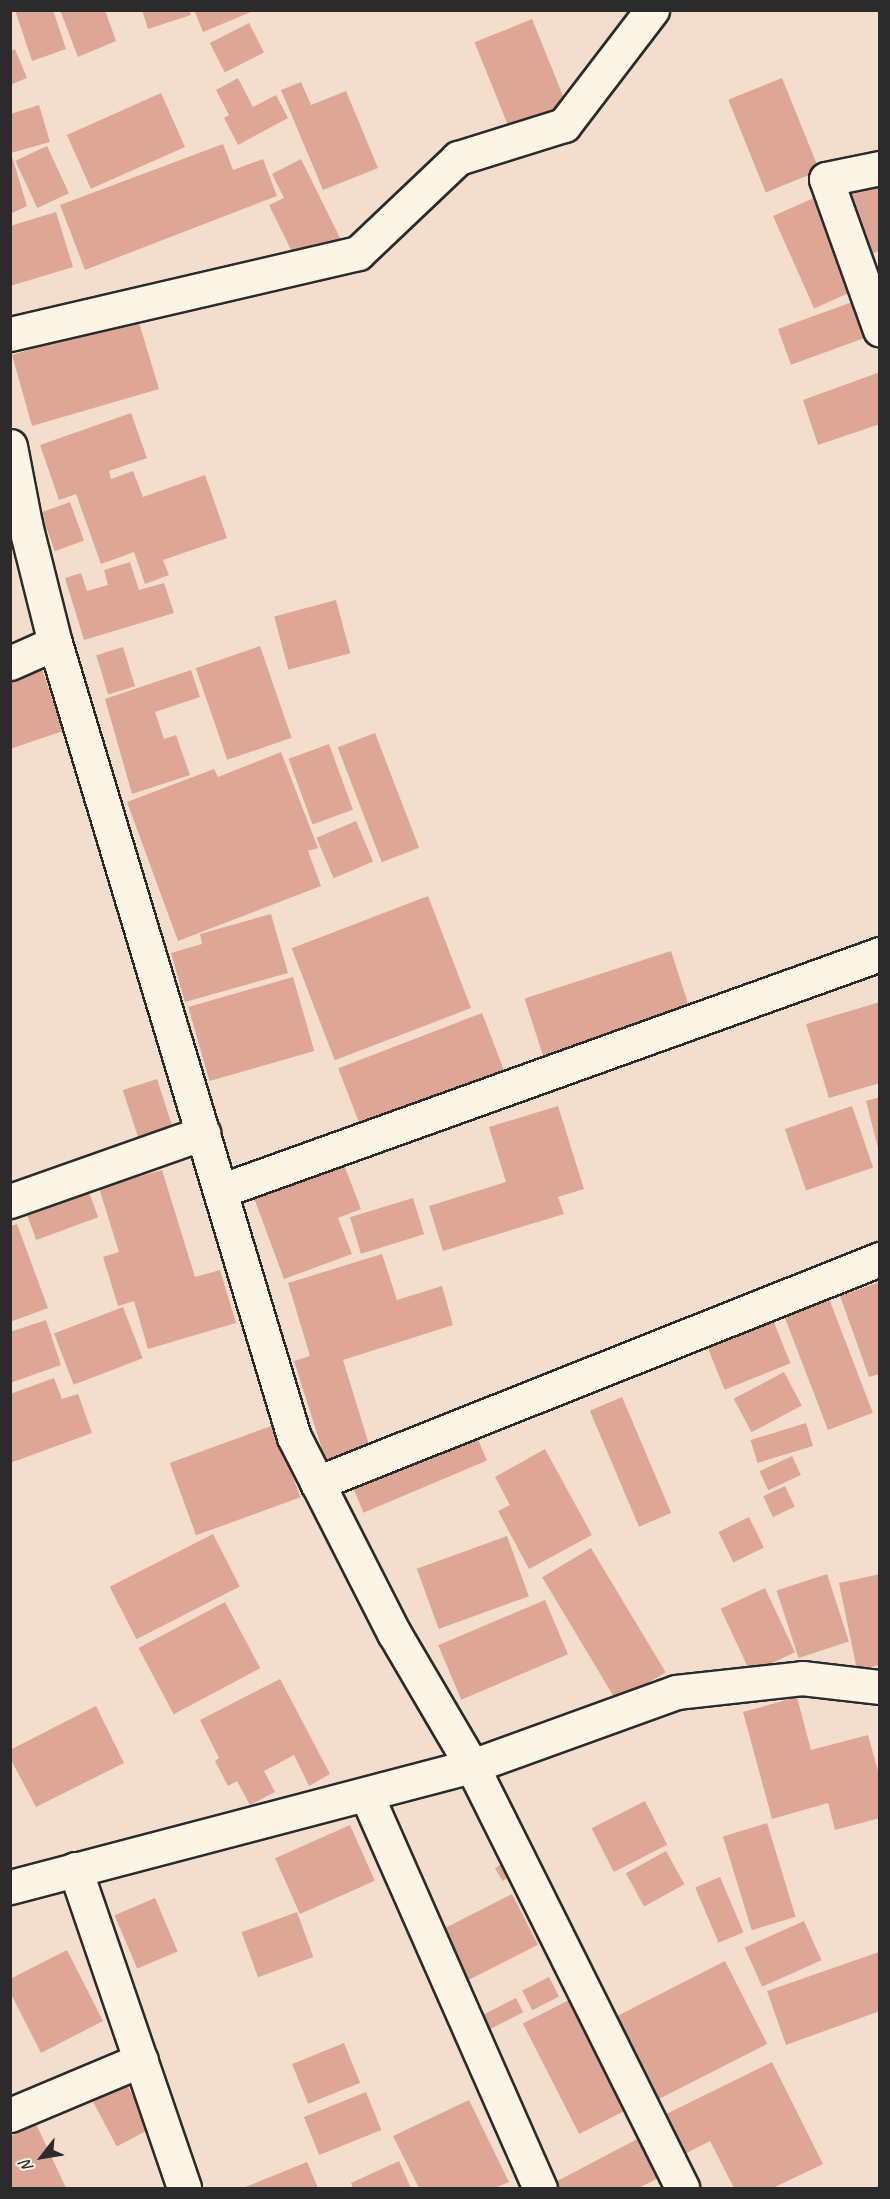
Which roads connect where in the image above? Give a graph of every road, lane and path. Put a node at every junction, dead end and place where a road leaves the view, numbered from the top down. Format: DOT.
graph roads {
  1 [pos="652,10"];
  2 [pos="879,168"];
  3 [pos="879,330"];
  4 [pos="10,334"];
  5 [pos="10,446"];
  6 [pos="18,528"];
  7 [pos="55,643"];
  8 [pos="10,663"];
  9 [pos="879,954"];
  10 [pos="202,1133"];
  11 [pos="220,1191"];
  12 [pos="10,1202"];
  13 [pos="879,1259"];
  14 [pos="317,1483"];
  15 [pos="879,1687"];
  16 [pos="472,1766"];
  17 [pos="366,1794"];
  18 [pos="75,1869"];
  19 [pos="10,1887"];
  20 [pos="141,2060"];
  21 [pos="10,2115"];
  22 [pos="184,2188"];
  23 [pos="540,2188"];
  24 [pos="682,2188"];
  1 -- 4 [label="street"];
  2 -- 3 [label="street"];
  5 -- 6 [label="street"];
  6 -- 7 [label="street"];
  7 -- 8 [label="street"];
  7 -- 10 [label="street"];
  9 -- 11 [label="street"];
  10 -- 11 [label="street"];
  10 -- 12 [label="street"];
  11 -- 14 [label="street"];
  13 -- 14 [label="street"];
  14 -- 16 [label="street"];
  15 -- 16 [label="street"];
  16 -- 17 [label="street"];
  16 -- 24 [label="street"];
  17 -- 18 [label="street"];
  17 -- 23 [label="street"];
  18 -- 19 [label="street"];
  18 -- 20 [label="street"];
  20 -- 21 [label="street"];
  20 -- 22 [label="street"];
}
